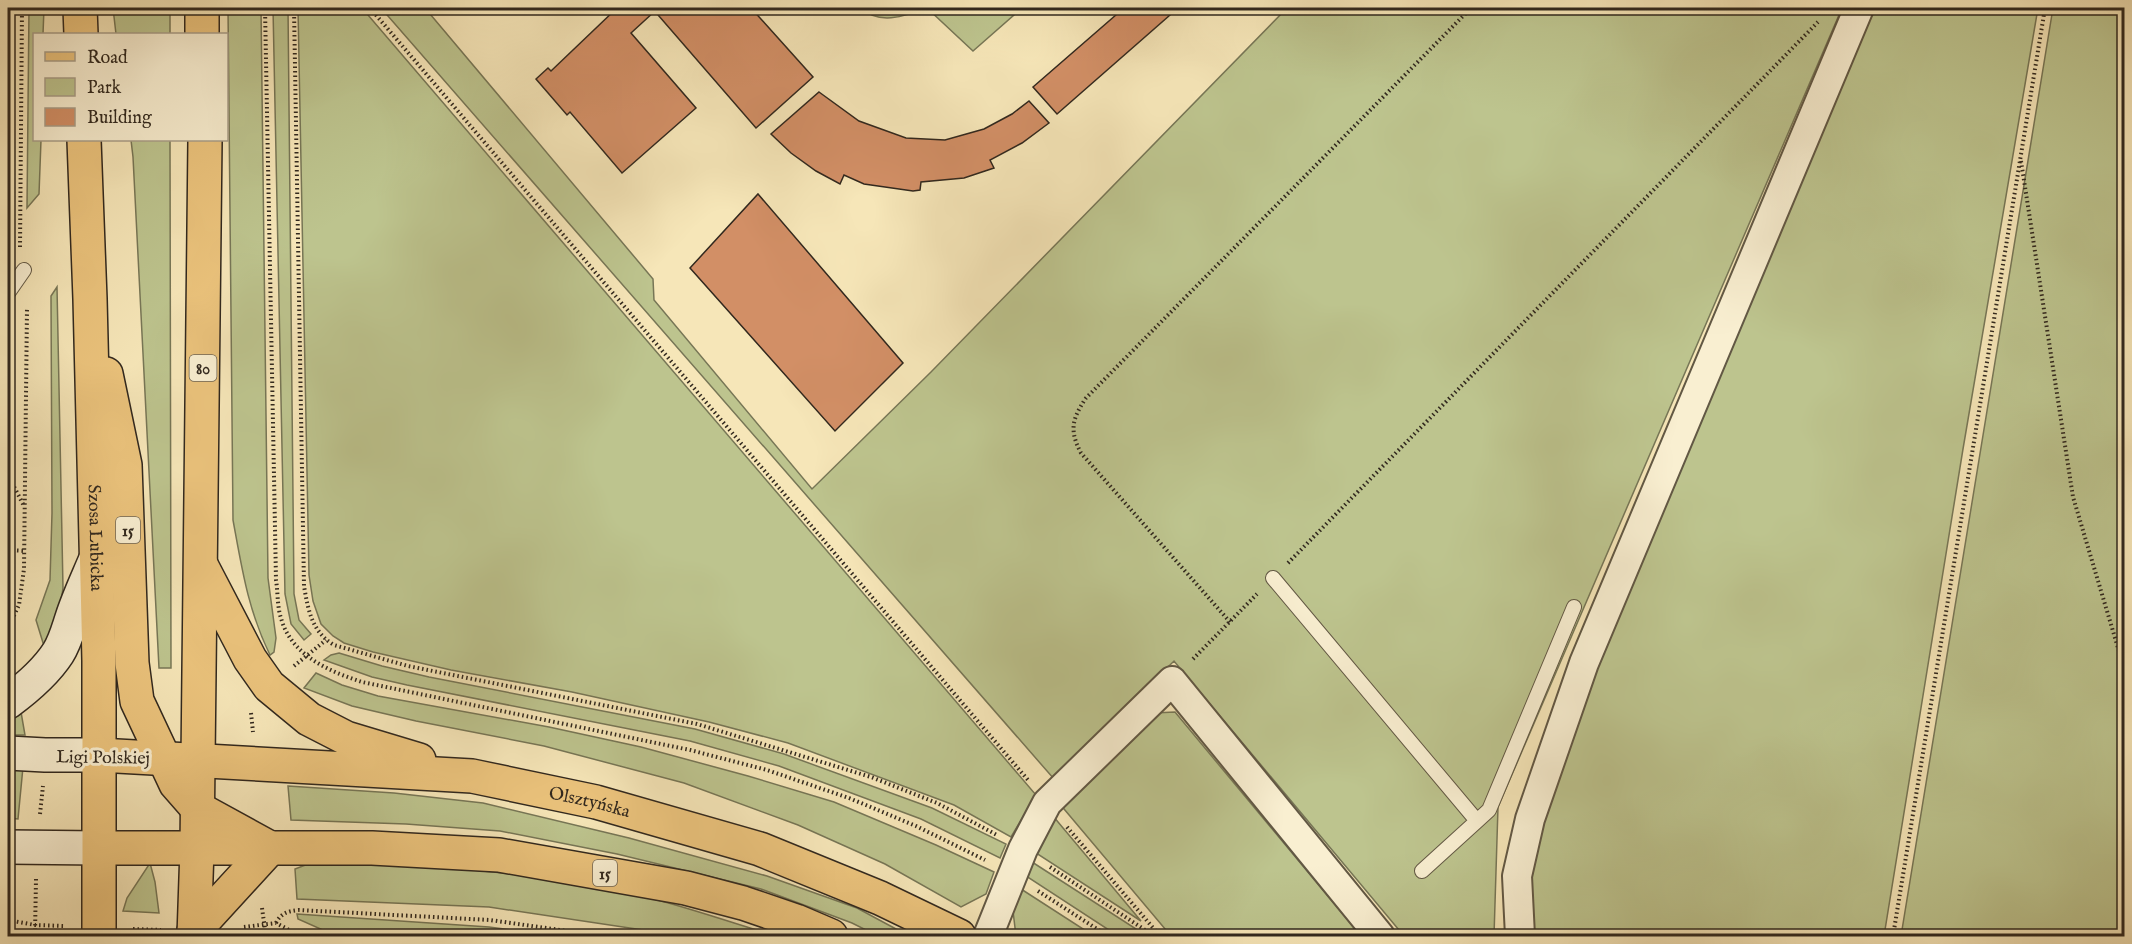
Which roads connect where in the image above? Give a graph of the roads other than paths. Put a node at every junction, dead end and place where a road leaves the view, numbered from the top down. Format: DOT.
graph roads {
  1 [pos="80,8"];
  2 [pos="202,8"];
  3 [pos="1859,8"];
  4 [pos="81,33"];
  5 [pos="202,33"];
  6 [pos="84,141"];
  7 [pos="205,141"];
  8 [pos="24,270"];
  9 [pos="8,293"];
  10 [pos="90,299"];
  11 [pos="95,561"];
  12 [pos="200,562"];
  13 [pos="1273,578"];
  14 [pos="1574,607"];
  15 [pos="8,702"];
  16 [pos="8,753"];
  17 [pos="99,755"];
  18 [pos="162,758"];
  19 [pos="198,760"];
  20 [pos="472,776"];
  21 [pos="197,808"];
  22 [pos="1477,821"];
  23 [pos="8,847"];
  24 [pos="100,848"];
  25 [pos="270,848"];
  26 [pos="197,849"];
  27 [pos="1422,871"];
  28 [pos="113,932"];
  29 [pos="194,934"];
  30 [pos="831,936"];
  31 [pos="959,936"];
  32 [pos="988,936"];
  33 [pos="1380,936"];
  34 [pos="1520,936"];
  1 -- 4 [label="main road"];
  2 -- 5 [label="main road"];
  3 -- 34 [label="street"];
  6 -- 10 [label="main road, Szosa Lubicka / 15"];
  7 -- 12 [label="main road, 80"];
  8 -- 9 [label="lane"];
  10 -- 11 [label="main road, Szosa Lubicka"];
  10 -- 18 [label="main road, 15"];
  11 -- 15 [label="main road"];
  11 -- 17 [label="main road, Szosa Lubicka"];
  12 -- 19 [label="main road, 80"];
  12 -- 20 [label="main road"];
  13 -- 22 [label="lane"];
  14 -- 22 [label="lane"];
  16 -- 17 [label="main road, Ligi Polskiej"];
  17 -- 18 [label="main road, Ligi Polskiej"];
  17 -- 24 [label="main road, Szosa Lubicka"];
  18 -- 19 [label="main road, Ligi Polskiej"];
  18 -- 21 [label="main road, 15"];
  19 -- 20 [label="main road, Olsztyńska"];
  19 -- 21 [label="main road, 80"];
  20 -- 31 [label="main road, Olsztyńska"];
  21 -- 25 [label="main road, 15"];
  21 -- 26 [label="main road, 80"];
  22 -- 27 [label="lane"];
  23 -- 24 [label="main road"];
  24 -- 26 [label="main road"];
  24 -- 28 [label="main road, Szosa Lubicka"];
  25 -- 26 [label="main road"];
  25 -- 29 [label="main road"];
  25 -- 30 [label="main road, 15"];
  26 -- 29 [label="main road, 80"];
  32 -- 33 [label="street"];
}
